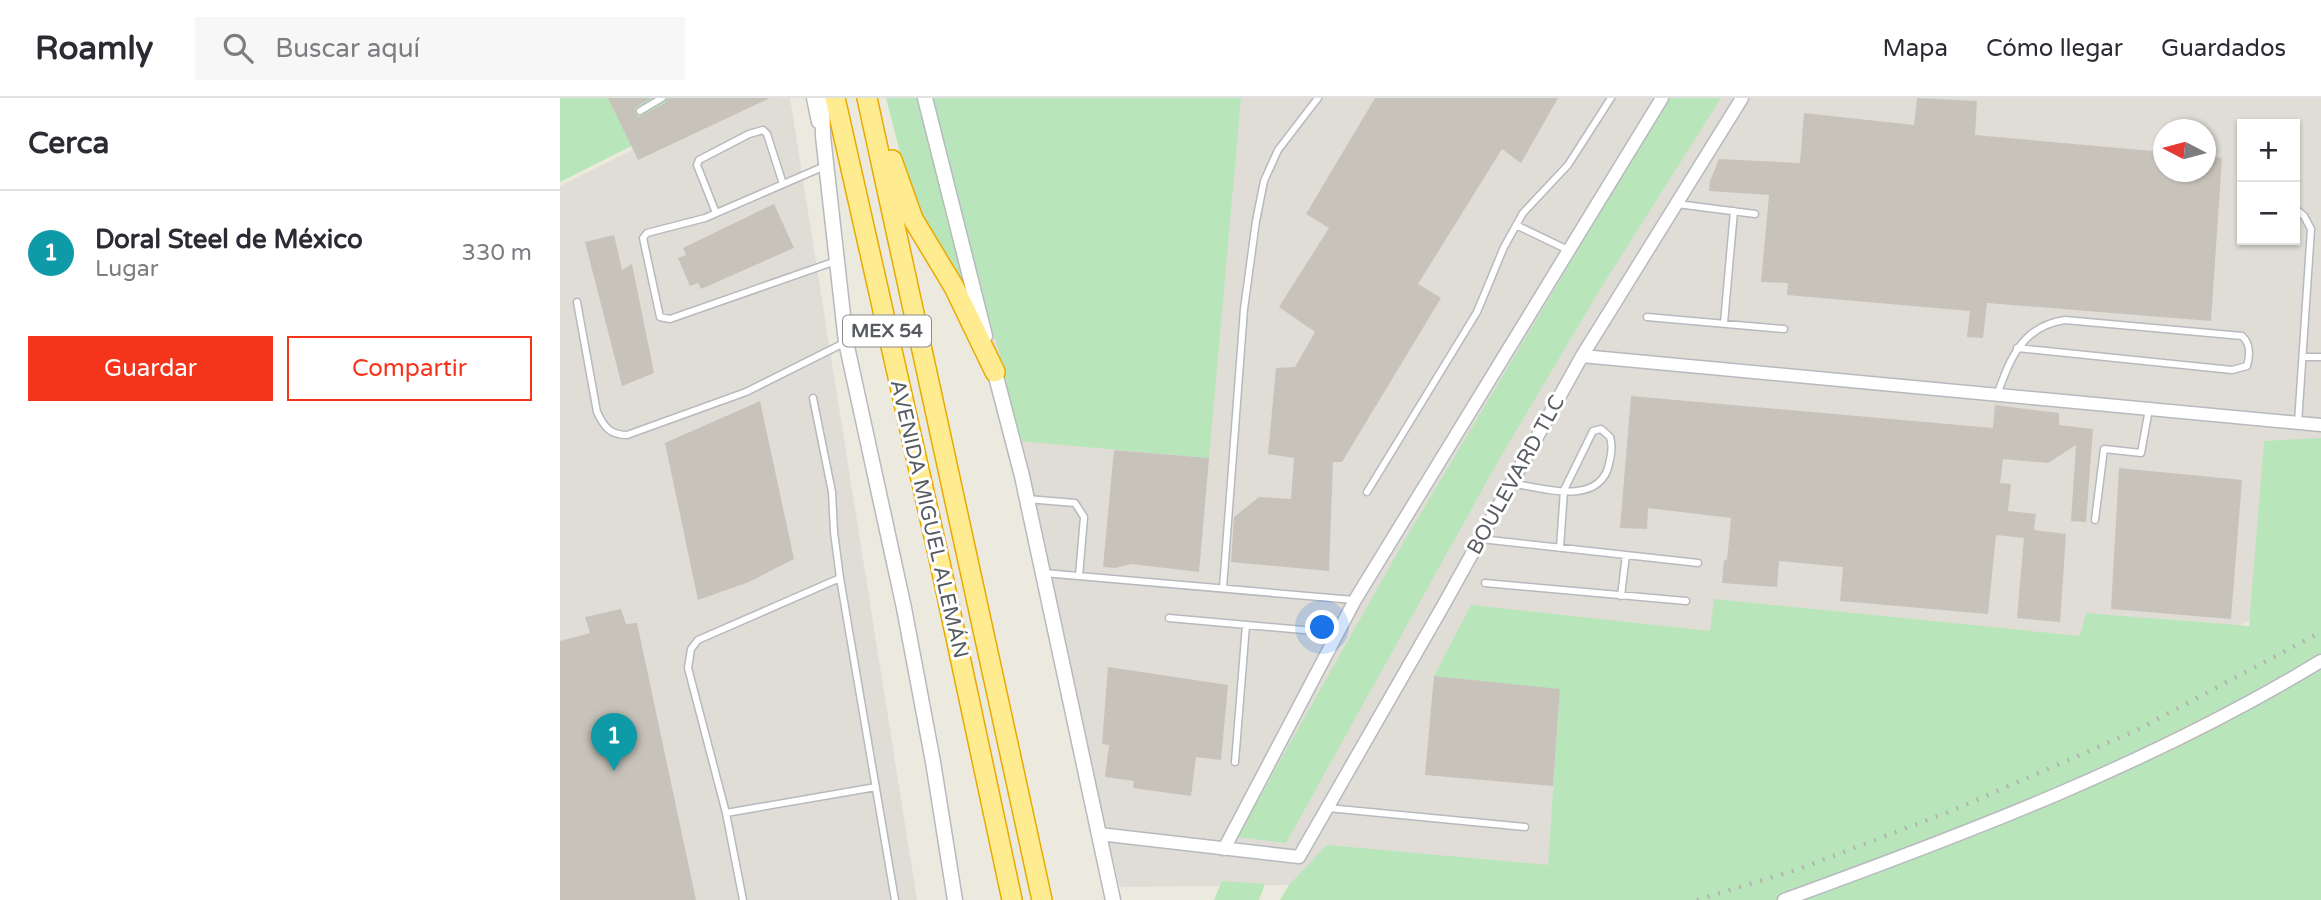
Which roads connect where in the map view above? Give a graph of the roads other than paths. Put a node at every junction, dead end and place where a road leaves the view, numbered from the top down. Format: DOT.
graph roads {
  1 [pos="662,98"];
  2 [pos="813,98"];
  3 [pos="822,98"];
  4 [pos="835,98"];
  5 [pos="867,98"];
  6 [pos="875,98"];
  7 [pos="925,98"];
  8 [pos="1318,98"];
  9 [pos="1611,98"];
  10 [pos="1662,98"];
  11 [pos="1742,98"];
  12 [pos="640,111"];
  13 [pos="827,165"];
  14 [pos="783,184"];
  15 [pos="1676,204"];
  16 [pos="1734,211"];
  17 [pos="2300,212"];
  18 [pos="716,213"];
  19 [pos="1755,214"];
  20 [pos="1516,225"];
  21 [pos="1568,250"];
  22 [pos="836,261"];
  23 [pos="577,302"];
  24 [pos="1647,317"];
  25 [pos="1724,323"];
  26 [pos="1784,329"];
  27 [pos="846,342"];
  28 [pos="2017,348"];
  29 [pos="1582,356"];
  30 [pos="2304,356"];
  31 [pos="2321,357"];
  32 [pos="995,372"];
  33 [pos="1997,395"];
  34 [pos="813,398"];
  35 [pos="2149,410"];
  36 [pos="2298,423"];
  37 [pos="2321,425"];
  38 [pos="1511,483"];
  39 [pos="1564,491"];
  40 [pos="1367,492"];
  41 [pos="1026,499"];
  42 [pos="2095,520"];
  43 [pos="1480,539"];
  44 [pos="1560,548"];
  45 [pos="1626,555"];
  46 [pos="1698,563"];
  47 [pos="1042,573"];
  48 [pos="1079,576"];
  49 [pos="840,578"];
  50 [pos="1485,583"];
  51 [pos="1223,588"];
  52 [pos="1621,596"];
  53 [pos="1354,600"];
  54 [pos="1686,601"];
  55 [pos="1169,618"];
  56 [pos="1246,625"];
  57 [pos="1336,634"];
  58 [pos="2321,661"];
  59 [pos="1234,762"];
  60 [pos="876,787"];
  61 [pos="1326,808"];
  62 [pos="726,813"];
  63 [pos="1525,827"];
  64 [pos="1099,834"];
  65 [pos="1224,849"];
  66 [pos="743,900"];
  67 [pos="895,900"];
  68 [pos="955,900"];
  69 [pos="1012,900"];
  70 [pos="1042,900"];
  71 [pos="1113,900"];
  72 [pos="1784,900"];
  1 -- 12 [label="lane"];
  2 -- 13 [label="street"];
  3 -- 13 [label="street"];
  4 -- 69 [label="highway, AVENIDA MIGUEL ALEMÁN / MEX 54"];
  5 -- 70 [label="highway, AVENIDA MIGUEL ALEMÁN / MEX 54"];
  6 -- 32 [label="highway"];
  7 -- 32 [label="street"];
  8 -- 51 [label="lane"];
  9 -- 20 [label="lane"];
  10 -- 21 [label="street"];
  11 -- 15 [label="street, BOULEVARD TLC"];
  13 -- 14 [label="lane"];
  13 -- 22 [label="street"];
  14 -- 18 [label="lane"];
  14 -- 18 [label="lane"];
  15 -- 16 [label="lane"];
  15 -- 29 [label="street, BOULEVARD TLC"];
  16 -- 19 [label="lane"];
  16 -- 25 [label="lane"];
  17 -- 30 [label="lane"];
  18 -- 22 [label="lane"];
  20 -- 21 [label="lane"];
  20 -- 40 [label="lane"];
  21 -- 53 [label="street"];
  22 -- 27 [label="street"];
  23 -- 27 [label="lane"];
  24 -- 25 [label="lane"];
  25 -- 26 [label="lane"];
  27 -- 68 [label="street"];
  28 -- 28 [label="lane"];
  28 -- 33 [label="lane"];
  29 -- 33 [label="street"];
  29 -- 38 [label="street, BOULEVARD TLC"];
  30 -- 31 [label="lane"];
  30 -- 36 [label="lane"];
  32 -- 41 [label="street"];
  33 -- 35 [label="street"];
  34 -- 49 [label="lane"];
  35 -- 36 [label="street"];
  35 -- 42 [label="lane"];
  36 -- 37 [label="street"];
  38 -- 39 [label="lane"];
  38 -- 43 [label="street, BOULEVARD TLC"];
  39 -- 39 [label="lane"];
  39 -- 44 [label="lane"];
  41 -- 47 [label="street"];
  41 -- 48 [label="lane"];
  43 -- 44 [label="lane"];
  43 -- 61 [label="street, BOULEVARD TLC"];
  44 -- 45 [label="lane"];
  45 -- 46 [label="lane"];
  45 -- 52 [label="lane"];
  47 -- 48 [label="lane"];
  47 -- 64 [label="street"];
  48 -- 51 [label="lane"];
  49 -- 60 [label="lane"];
  49 -- 62 [label="lane"];
  50 -- 52 [label="lane"];
  51 -- 53 [label="lane"];
  52 -- 54 [label="lane"];
  53 -- 57 [label="street"];
  55 -- 56 [label="lane"];
  56 -- 57 [label="lane"];
  56 -- 59 [label="lane"];
  57 -- 65 [label="street"];
  58 -- 72 [label="street"];
  60 -- 62 [label="lane"];
  60 -- 67 [label="lane"];
  61 -- 63 [label="lane"];
  61 -- 65 [label="street, BOULEVARD TLC"];
  62 -- 66 [label="lane"];
  64 -- 65 [label="street"];
  64 -- 71 [label="street"];
}
